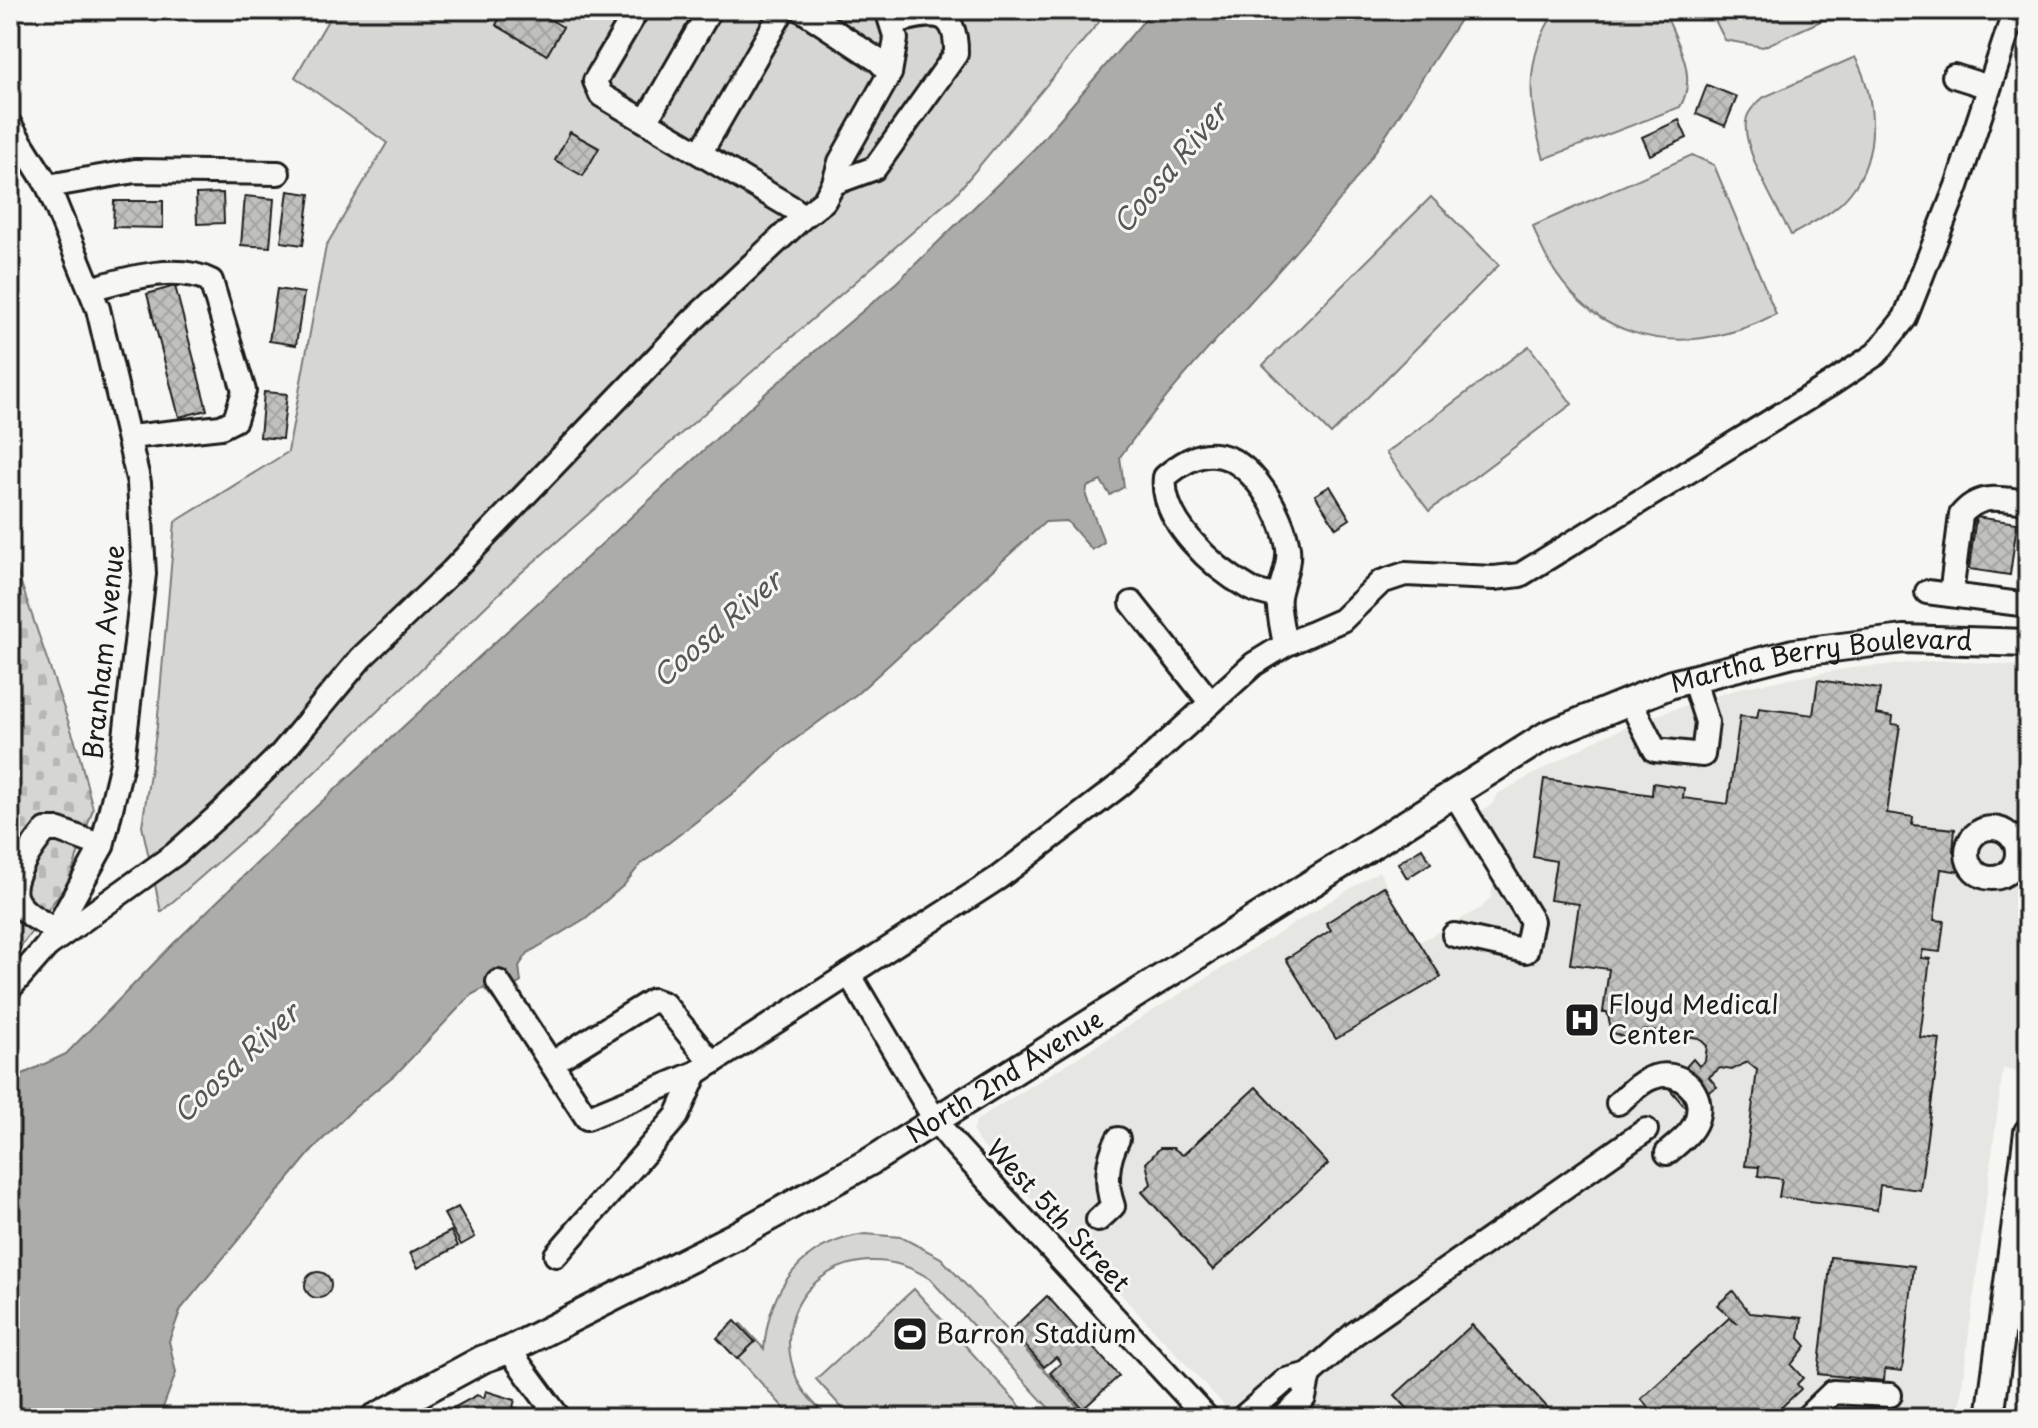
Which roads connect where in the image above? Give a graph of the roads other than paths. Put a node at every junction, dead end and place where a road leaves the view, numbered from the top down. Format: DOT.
graph roads {
  1 [pos="637,10"];
  2 [pos="710,10"];
  3 [pos="783,10"];
  4 [pos="802,10"];
  5 [pos="2015,10"];
  6 [pos="890,16"];
  7 [pos="890,73"];
  8 [pos="1954,76"];
  9 [pos="1989,87"];
  10 [pos="646,121"];
  11 [pos="10,125"];
  12 [pos="15,145"];
  13 [pos="701,152"];
  14 [pos="278,173"];
  15 [pos="834,183"];
  16 [pos="48,186"];
  17 [pos="802,218"];
  18 [pos="90,289"];
  19 [pos="130,437"];
  20 [pos="2028,502"];
  21 [pos="1927,592"];
  22 [pos="1951,595"];
  23 [pos="1279,597"];
  24 [pos="1132,603"];
  25 [pos="2028,605"];
  26 [pos="2028,643"];
  27 [pos="1285,645"];
  28 [pos="1693,678"];
  29 [pos="1211,703"];
  30 [pos="1628,711"];
  31 [pos="1454,793"];
  32 [pos="102,846"];
  33 [pos="1454,935"];
  34 [pos="51,938"];
  35 [pos="849,974"];
  36 [pos="498,982"];
  37 [pos="10,988"];
  38 [pos="552,1063"];
  39 [pos="704,1068"];
  40 [pos="1618,1103"];
  41 [pos="935,1120"];
  42 [pos="1646,1130"];
  43 [pos="2028,1132"];
  44 [pos="1118,1139"];
  45 [pos="1667,1153"];
  46 [pos="1098,1220"];
  47 [pos="556,1255"];
  48 [pos="509,1350"];
  49 [pos="1309,1374"];
  50 [pos="1890,1395"];
  51 [pos="1997,1417"];
  52 [pos="374,1418"];
  53 [pos="559,1418"];
  54 [pos="1207,1418"];
  55 [pos="1242,1418"];
  56 [pos="1283,1418"];
  57 [pos="1806,1418"];
  1 -- 10 [label="street"];
  2 -- 10 [label="street"];
  3 -- 13 [label="street"];
  4 -- 7 [label="street"];
  5 -- 9 [label="street"];
  6 -- 7 [label="street"];
  6 -- 15 [label="street"];
  7 -- 15 [label="street"];
  8 -- 9 [label="street"];
  9 -- 27 [label="street"];
  10 -- 13 [label="street"];
  11 -- 12 [label="street, Branham Avenue"];
  12 -- 16 [label="street, Branham Avenue"];
  13 -- 17 [label="street"];
  14 -- 16 [label="street"];
  15 -- 17 [label="street"];
  16 -- 18 [label="street, Branham Avenue"];
  17 -- 34 [label="street"];
  18 -- 19 [label="street, Branham Avenue"];
  18 -- 19 [label="street"];
  19 -- 32 [label="street, Branham Avenue"];
  20 -- 22 [label="street"];
  21 -- 22 [label="street"];
  22 -- 25 [label="street"];
  23 -- 23 [label="street"];
  23 -- 27 [label="street"];
  24 -- 29 [label="street"];
  26 -- 28 [label="main road, Martha Berry Boulevard"];
  27 -- 29 [label="street"];
  28 -- 30 [label="main road, Martha Berry Boulevard"];
  28 -- 30 [label="street"];
  29 -- 35 [label="street"];
  30 -- 31 [label="main road, North 2nd Avenue"];
  31 -- 33 [label="street"];
  31 -- 41 [label="main road, North 2nd Avenue"];
  32 -- 34 [label="street, Branham Avenue"];
  32 -- 34 [label="street"];
  34 -- 37 [label="street, Branham Avenue"];
  35 -- 39 [label="street"];
  35 -- 41 [label="street, West 5th Street"];
  36 -- 38 [label="street"];
  38 -- 39 [label="street"];
  38 -- 39 [label="street"];
  39 -- 47 [label="street"];
  40 -- 45 [label="street"];
  41 -- 48 [label="main road, North 2nd Avenue"];
  41 -- 54 [label="street, West 5th Street"];
  42 -- 49 [label="street"];
  43 -- 51 [label="main road"];
  44 -- 46 [label="street"];
  48 -- 52 [label="main road, North 2nd Avenue"];
  48 -- 53 [label="street"];
  49 -- 55 [label="street"];
  49 -- 56 [label="street"];
  50 -- 57 [label="street"];
}
